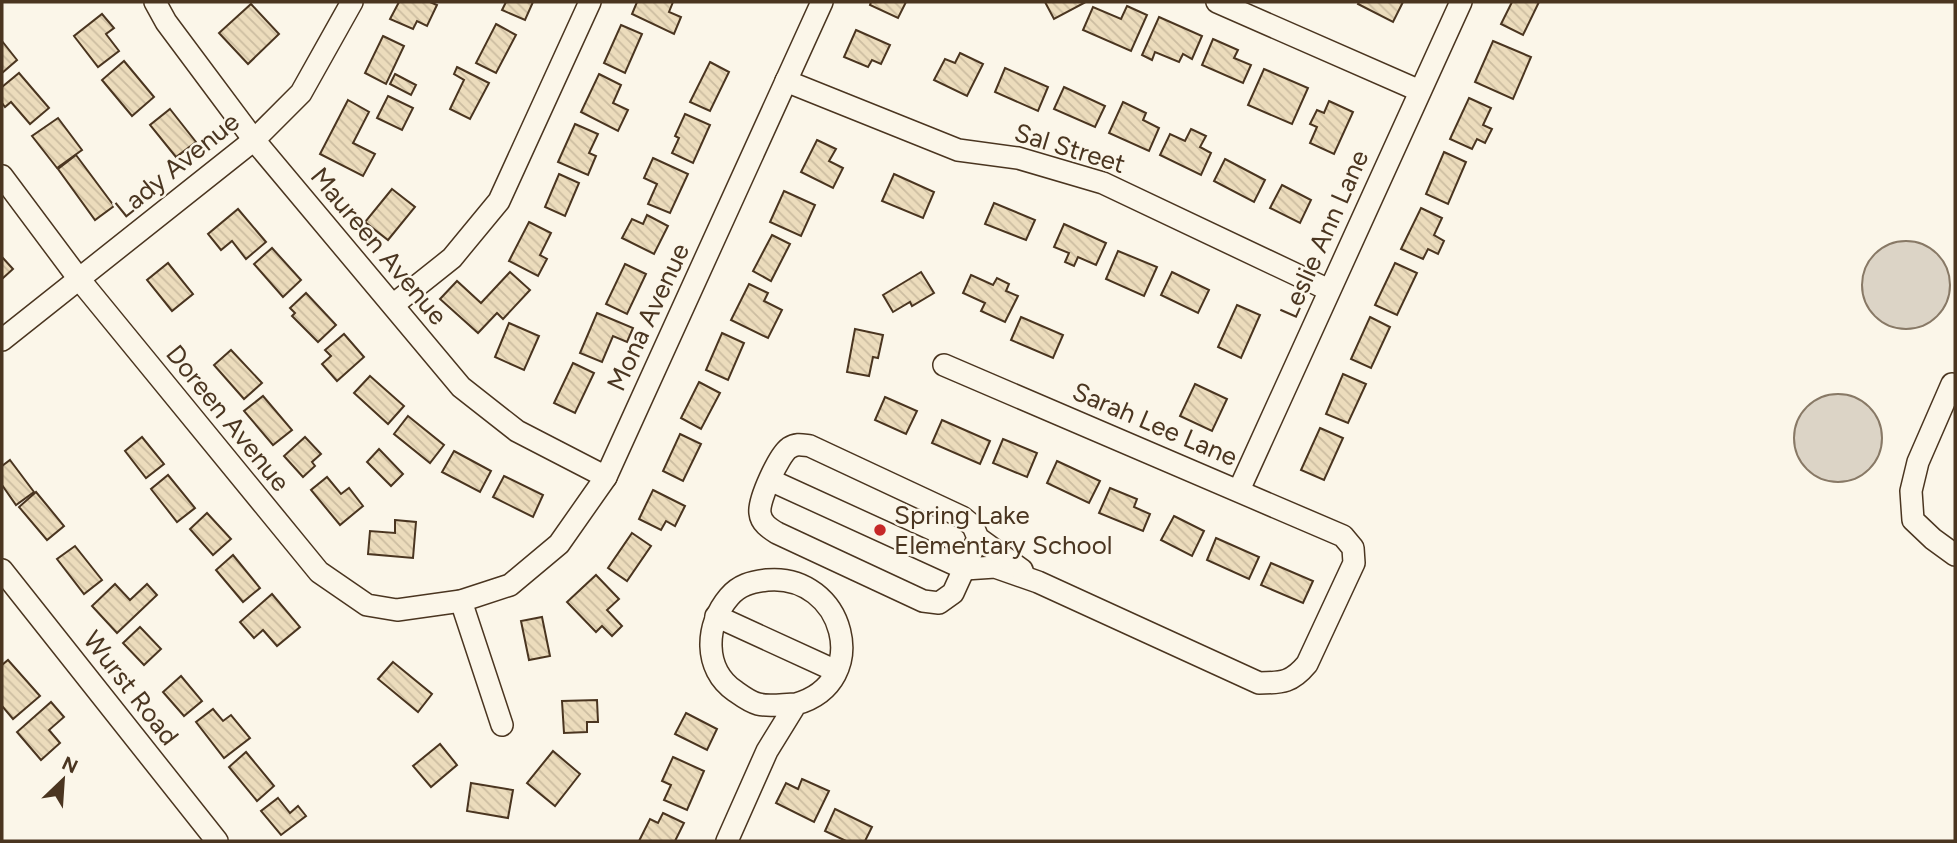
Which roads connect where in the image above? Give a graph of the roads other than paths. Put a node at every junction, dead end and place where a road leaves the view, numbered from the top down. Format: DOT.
graph roads {
  1 [pos="155,2"];
  2 [pos="352,2"];
  3 [pos="590,2"];
  4 [pos="822,2"];
  5 [pos="1217,2"];
  6 [pos="1461,2"];
  7 [pos="786,81"];
  8 [pos="1420,91"];
  9 [pos="254,140"];
  10 [pos="2,176"];
  11 [pos="79,279"];
  12 [pos="1329,290"];
  13 [pos="393,305"];
  14 [pos="2,340"];
  15 [pos="944,365"];
  16 [pos="1952,384"];
  17 [pos="606,477"];
  18 [pos="770,480"];
  19 [pos="1239,490"];
  20 [pos="978,538"];
  21 [pos="1955,555"];
  22 [pos="2,569"];
  23 [pos="965,569"];
  24 [pos="1038,582"];
  25 [pos="461,601"];
  26 [pos="716,616"];
  27 [pos="836,671"];
  28 [pos="748,700"];
  29 [pos="796,704"];
  30 [pos="502,725"];
  31 [pos="767,751"];
  32 [pos="731,840"];
  33 [pos="217,841"];
  1 -- 9 [label="street, Maureen Avenue"];
  2 -- 9 [label="street, Lady Avenue"];
  3 -- 13 [label="street"];
  4 -- 7 [label="street, Mona Avenue"];
  5 -- 8 [label="street"];
  6 -- 8 [label="street, Leslie Ann Lane"];
  7 -- 12 [label="street, Sal Street"];
  7 -- 17 [label="street, Mona Avenue"];
  8 -- 12 [label="street, Leslie Ann Lane"];
  9 -- 11 [label="street, Lady Avenue"];
  9 -- 13 [label="street, Maureen Avenue"];
  10 -- 11 [label="street, Doreen Avenue"];
  11 -- 14 [label="street, Lady Avenue"];
  11 -- 25 [label="street, Doreen Avenue"];
  12 -- 19 [label="street, Leslie Ann Lane"];
  13 -- 17 [label="street, Maureen Avenue"];
  15 -- 19 [label="street, Sarah Lee Lane"];
  16 -- 21 [label="street"];
  17 -- 25 [label="street, Mona Avenue"];
  18 -- 20 [label="street"];
  18 -- 23 [label="street"];
  18 -- 23 [label="street"];
  19 -- 24 [label="street, Sarah Lee Lane"];
  20 -- 23 [label="street"];
  20 -- 24 [label="street"];
  22 -- 33 [label="street, Wurst Road"];
  23 -- 24 [label="street"];
  25 -- 30 [label="street"];
  26 -- 27 [label="street"];
  26 -- 27 [label="street"];
  26 -- 28 [label="street"];
  27 -- 29 [label="street"];
  28 -- 29 [label="street"];
  28 -- 31 [label="street"];
  29 -- 31 [label="street"];
  31 -- 32 [label="street"];
}
